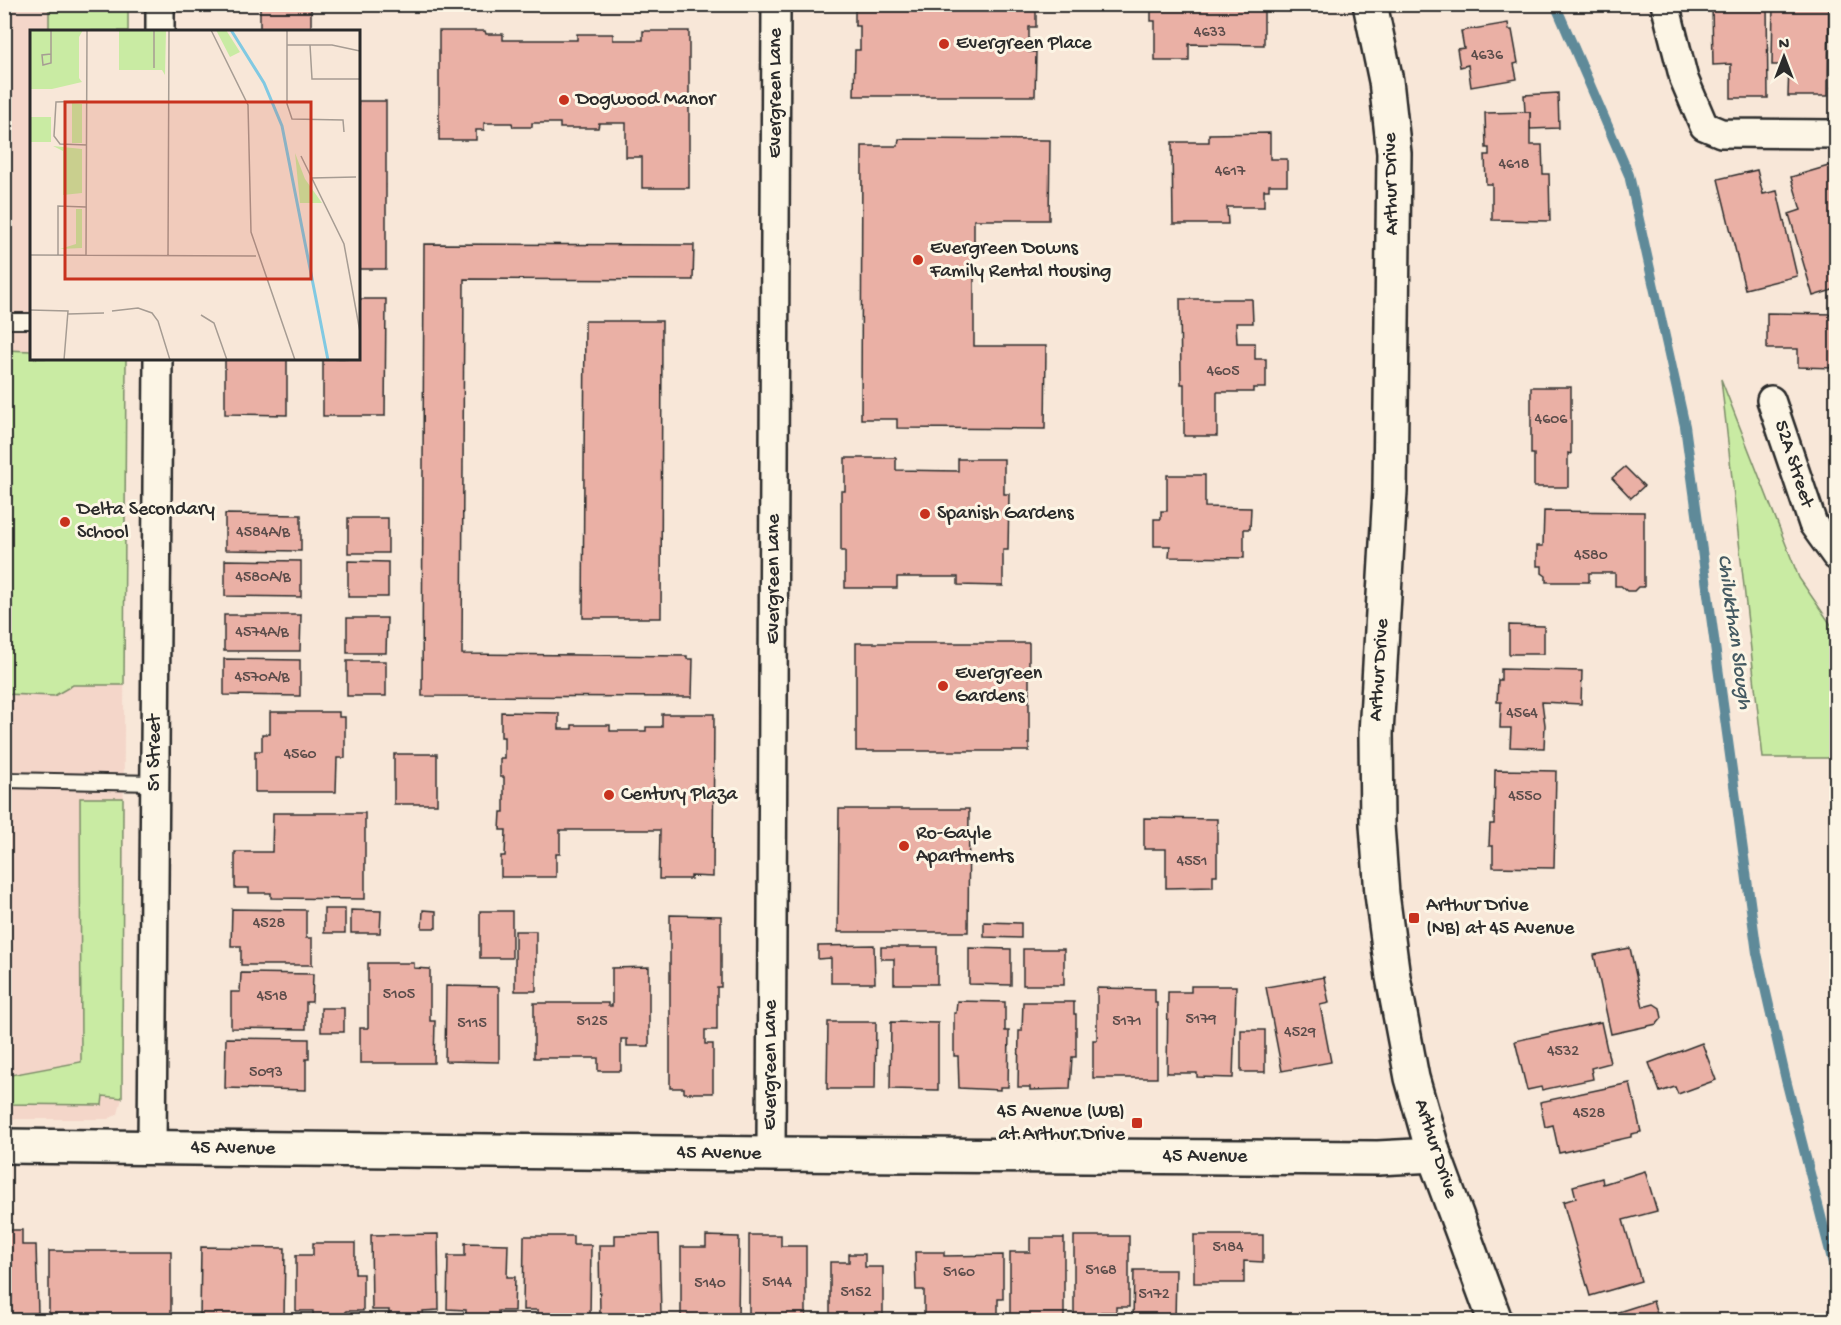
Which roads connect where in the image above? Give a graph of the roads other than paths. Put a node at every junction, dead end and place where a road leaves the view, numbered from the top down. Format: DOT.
graph roads {
  1 [pos="160,4"];
  2 [pos="777,4"];
  3 [pos="1370,4"];
  4 [pos="1665,4"];
  5 [pos="160,30"];
  6 [pos="1836,134"];
  7 [pos="4,321"];
  8 [pos="30,321"];
  9 [pos="158,360"];
  10 [pos="1771,400"];
  11 [pos="1836,556"];
  12 [pos="4,780"];
  13 [pos="155,783"];
  14 [pos="4,1146"];
  15 [pos="152,1148"];
  16 [pos="771,1154"];
  17 [pos="1434,1155"];
  18 [pos="1495,1320"];
  1 -- 5 [label="street"];
  2 -- 16 [label="street, Evergreen Lane"];
  3 -- 17 [label="street, Arthur Drive"];
  4 -- 6 [label="street"];
  7 -- 8 [label="lane"];
  9 -- 13 [label="street, 51 Street"];
  10 -- 11 [label="street, 52A Street"];
  12 -- 13 [label="lane"];
  13 -- 15 [label="street, 51 Street"];
  14 -- 15 [label="street, 45 Avenue"];
  15 -- 16 [label="street, 45 Avenue"];
  16 -- 17 [label="street, 45 Avenue"];
  17 -- 18 [label="street, Arthur Drive"];
}
